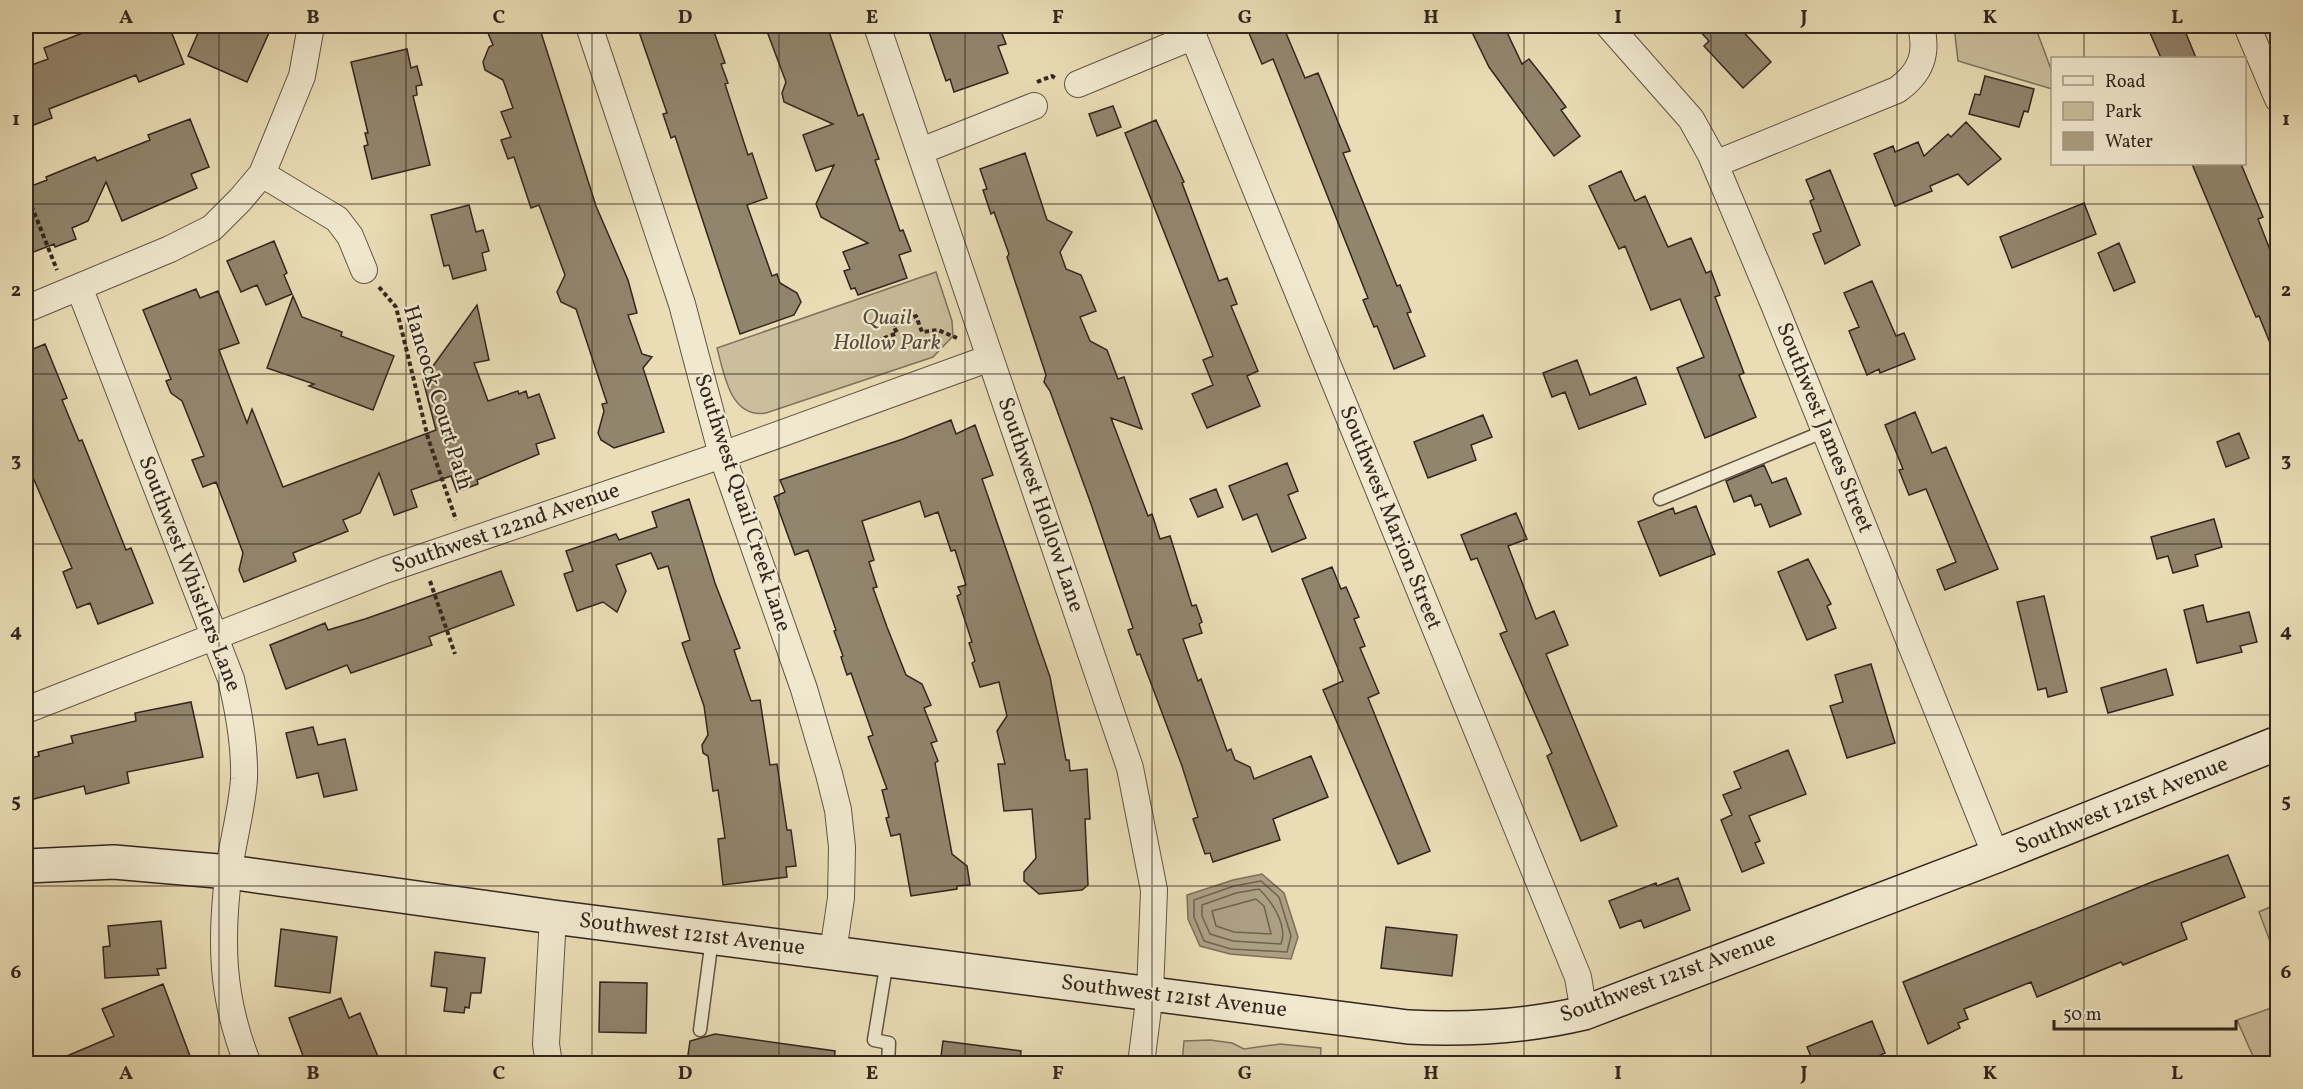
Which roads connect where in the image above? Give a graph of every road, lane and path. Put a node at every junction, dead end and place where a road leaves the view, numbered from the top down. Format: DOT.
graph roads {
  1 [pos="311,26"];
  2 [pos="589,26"];
  3 [pos="877,26"];
  4 [pos="1609,26"];
  5 [pos="1921,26"];
  6 [pos="2247,26"];
  7 [pos="1191,31"];
  8 [pos="1078,84"];
  9 [pos="2277,99"];
  10 [pos="1034,106"];
  11 [pos="921,151"];
  12 [pos="1714,164"];
  13 [pos="262,174"];
  14 [pos="26,192"];
  15 [pos="364,270"];
  16 [pos="73,290"];
  17 [pos="26,309"];
  18 [pos="870,344"];
  19 [pos="979,362"];
  20 [pos="1825,431"];
  21 [pos="722,455"];
  22 [pos="1660,499"];
  23 [pos="464,543"];
  24 [pos="426,571"];
  25 [pos="214,636"];
  26 [pos="455,654"];
  27 [pos="26,710"];
  28 [pos="2277,743"];
  29 [pos="1996,856"];
  30 [pos="26,866"];
  31 [pos="229,872"];
  32 [pos="553,917"];
  33 [pos="712,937"];
  34 [pos="833,952"];
  35 [pos="888,960"];
  36 [pos="1150,993"];
  37 [pos="1584,1013"];
  38 [pos="700,1030"];
  39 [pos="248,1064"];
  40 [pos="549,1064"];
  41 [pos="888,1064"];
  42 [pos="1140,1064"];
  1 -- 13 [label="street"];
  2 -- 21 [label="street, Southwest Quail Creek Lane"];
  3 -- 11 [label="street, Southwest Hollow Lane"];
  4 -- 12 [label="street, Southwest James Street"];
  5 -- 12 [label="street"];
  6 -- 9 [label="street"];
  7 -- 8 [label="street"];
  7 -- 37 [label="street, Southwest Marion Street"];
  10 -- 11 [label="street"];
  11 -- 19 [label="street, Southwest Hollow Lane"];
  12 -- 20 [label="street, Southwest James Street"];
  13 -- 15 [label="street"];
  13 -- 16 [label="street"];
  14 -- 16 [label="path"];
  15 -- 23 [label="path, Hancock Court Path"];
  16 -- 17 [label="street"];
  16 -- 25 [label="street, Southwest Whistlers Lane"];
  18 -- 19 [label="path"];
  19 -- 21 [label="street, Southwest 122nd Avenue"];
  19 -- 36 [label="street, Southwest Hollow Lane"];
  20 -- 22 [label="lane"];
  20 -- 29 [label="street, Southwest James Street"];
  21 -- 23 [label="street, Southwest 122nd Avenue"];
  21 -- 34 [label="street, Southwest Quail Creek Lane"];
  23 -- 25 [label="street, Southwest 122nd Avenue"];
  24 -- 26 [label="path"];
  25 -- 27 [label="street, Southwest 122nd Avenue"];
  25 -- 31 [label="street, Southwest Whistlers Lane"];
  28 -- 29 [label="main road, Southwest 121st Avenue"];
  29 -- 37 [label="main road, Southwest 121st Avenue"];
  30 -- 31 [label="main road, Southwest 121st Avenue"];
  31 -- 32 [label="main road, Southwest 121st Avenue"];
  31 -- 39 [label="street, Southwest Whistlers Lane"];
  32 -- 33 [label="main road, Southwest 121st Avenue"];
  32 -- 40 [label="street"];
  33 -- 34 [label="main road, Southwest 121st Avenue"];
  33 -- 38 [label="lane"];
  34 -- 35 [label="main road, Southwest 121st Avenue"];
  35 -- 36 [label="main road, Southwest 121st Avenue"];
  35 -- 41 [label="lane"];
  36 -- 37 [label="main road, Southwest 121st Avenue"];
  36 -- 42 [label="street, Southwest Hollow Lane"];
}
